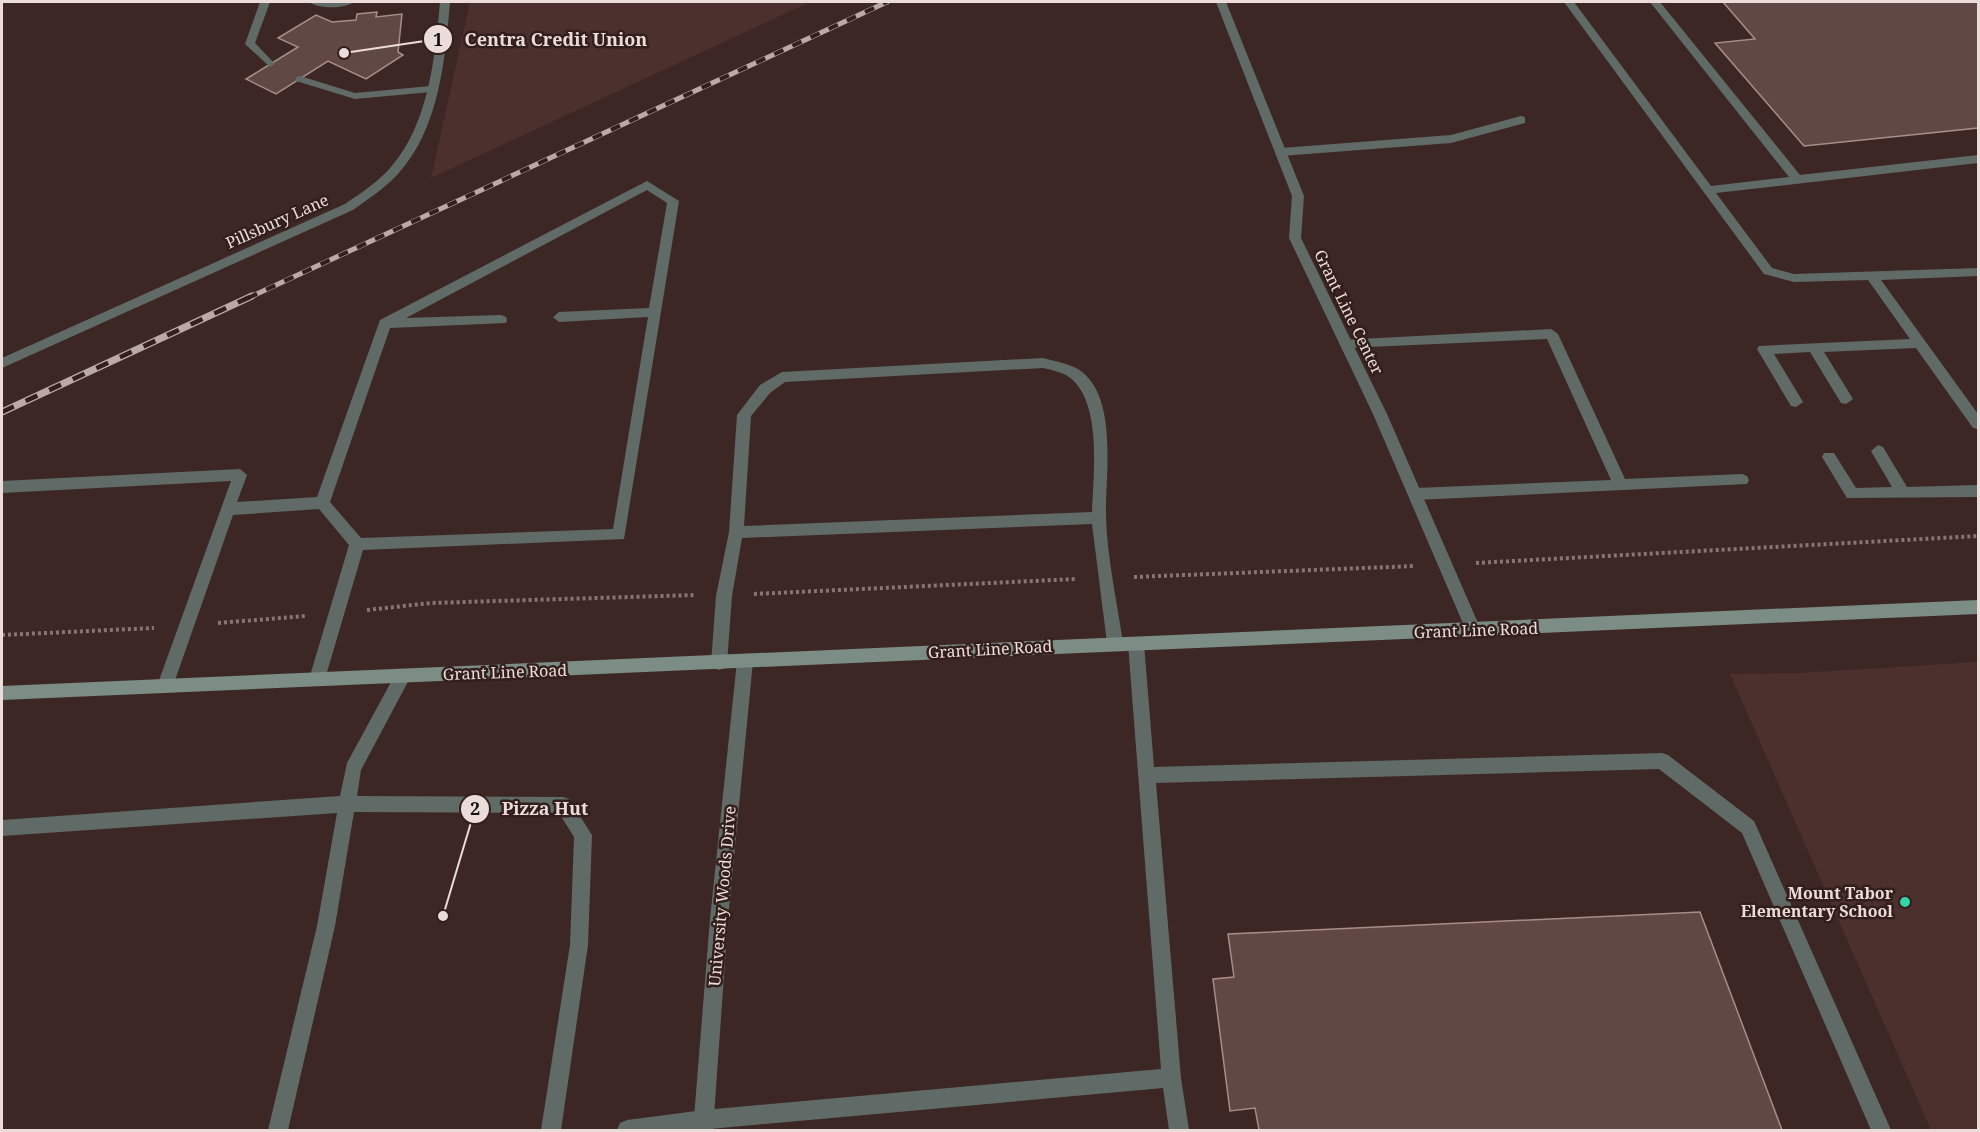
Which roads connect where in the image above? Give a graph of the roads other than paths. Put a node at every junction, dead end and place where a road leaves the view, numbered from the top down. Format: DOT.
graph roads {
  1 [pos="265,2"];
  2 [pos="314,2"];
  3 [pos="349,2"];
  4 [pos="445,2"];
  5 [pos="1221,2"];
  6 [pos="1569,2"];
  7 [pos="1654,2"];
  8 [pos="270,64"];
  9 [pos="300,79"];
  10 [pos="431,90"];
  11 [pos="1521,120"];
  12 [pos="1281,152"];
  13 [pos="1978,159"];
  14 [pos="1797,179"];
  15 [pos="1707,190"];
  16 [pos="1978,272"];
  17 [pos="1872,276"];
  18 [pos="655,312"];
  19 [pos="559,317"];
  20 [pos="501,320"];
  21 [pos="385,323"];
  22 [pos="1346,343"];
  23 [pos="1920,343"];
  24 [pos="1814,347"];
  25 [pos="2,363"];
  26 [pos="1846,399"];
  27 [pos="1796,402"];
  28 [pos="1978,424"];
  29 [pos="1878,451"];
  30 [pos="1829,457"];
  31 [pos="1742,480"];
  32 [pos="1620,485"];
  33 [pos="2,487"];
  34 [pos="1978,491"];
  35 [pos="1903,493"];
  36 [pos="1416,494"];
  37 [pos="322,503"];
  38 [pos="228,509"];
  39 [pos="1099,518"];
  40 [pos="736,532"];
  41 [pos="357,544"];
  42 [pos="1978,607"];
  43 [pos="1473,630"];
  44 [pos="1115,643"];
  45 [pos="1136,644"];
  46 [pos="745,661"];
  47 [pos="719,663"];
  48 [pos="404,676"];
  49 [pos="317,679"];
  50 [pos="165,686"];
  51 [pos="2,693"];
  52 [pos="1147,775"];
  53 [pos="347,804"];
  54 [pos="2,828"];
  55 [pos="1171,1078"];
  56 [pos="703,1126"];
  57 [pos="278,1131"];
  58 [pos="551,1131"];
  59 [pos="627,1131"];
  60 [pos="1179,1131"];
  61 [pos="1881,1131"];
  1 -- 8 [label="street"];
  2 -- 3 [label="street"];
  4 -- 10 [label="street, Pillsbury Lane"];
  5 -- 12 [label="street, Grant Line Center"];
  6 -- 15 [label="street"];
  7 -- 14 [label="street"];
  9 -- 10 [label="street"];
  10 -- 25 [label="street, Pillsbury Lane"];
  11 -- 12 [label="street"];
  12 -- 22 [label="street, Grant Line Center"];
  13 -- 14 [label="street"];
  14 -- 15 [label="street"];
  15 -- 17 [label="street"];
  16 -- 17 [label="street"];
  17 -- 23 [label="street"];
  18 -- 19 [label="street"];
  18 -- 21 [label="street"];
  18 -- 41 [label="street"];
  20 -- 21 [label="street"];
  21 -- 37 [label="street"];
  22 -- 32 [label="street"];
  22 -- 36 [label="street, Grant Line Center"];
  23 -- 24 [label="street"];
  23 -- 28 [label="street"];
  24 -- 26 [label="street"];
  24 -- 27 [label="street"];
  29 -- 35 [label="street"];
  30 -- 35 [label="street"];
  31 -- 32 [label="street"];
  32 -- 36 [label="street"];
  33 -- 38 [label="street"];
  34 -- 35 [label="street"];
  36 -- 43 [label="street, Grant Line Center"];
  37 -- 38 [label="street"];
  37 -- 41 [label="street"];
  38 -- 50 [label="street"];
  39 -- 40 [label="street"];
  39 -- 40 [label="street"];
  39 -- 44 [label="street"];
  40 -- 47 [label="street"];
  41 -- 49 [label="street"];
  42 -- 43 [label="main road, Grant Line Road"];
  43 -- 45 [label="main road, Grant Line Road"];
  44 -- 45 [label="main road, Grant Line Road"];
  44 -- 46 [label="main road, Grant Line Road"];
  45 -- 52 [label="street"];
  46 -- 47 [label="main road, Grant Line Road"];
  46 -- 56 [label="street, University Woods Drive"];
  47 -- 48 [label="main road, Grant Line Road"];
  48 -- 49 [label="main road, Grant Line Road"];
  48 -- 53 [label="street"];
  49 -- 50 [label="main road, Grant Line Road"];
  50 -- 51 [label="main road, Grant Line Road"];
  52 -- 55 [label="street"];
  52 -- 61 [label="street"];
  53 -- 54 [label="street"];
  53 -- 57 [label="street"];
  53 -- 58 [label="street"];
  55 -- 56 [label="street"];
  55 -- 60 [label="street"];
  56 -- 59 [label="street"];
}
